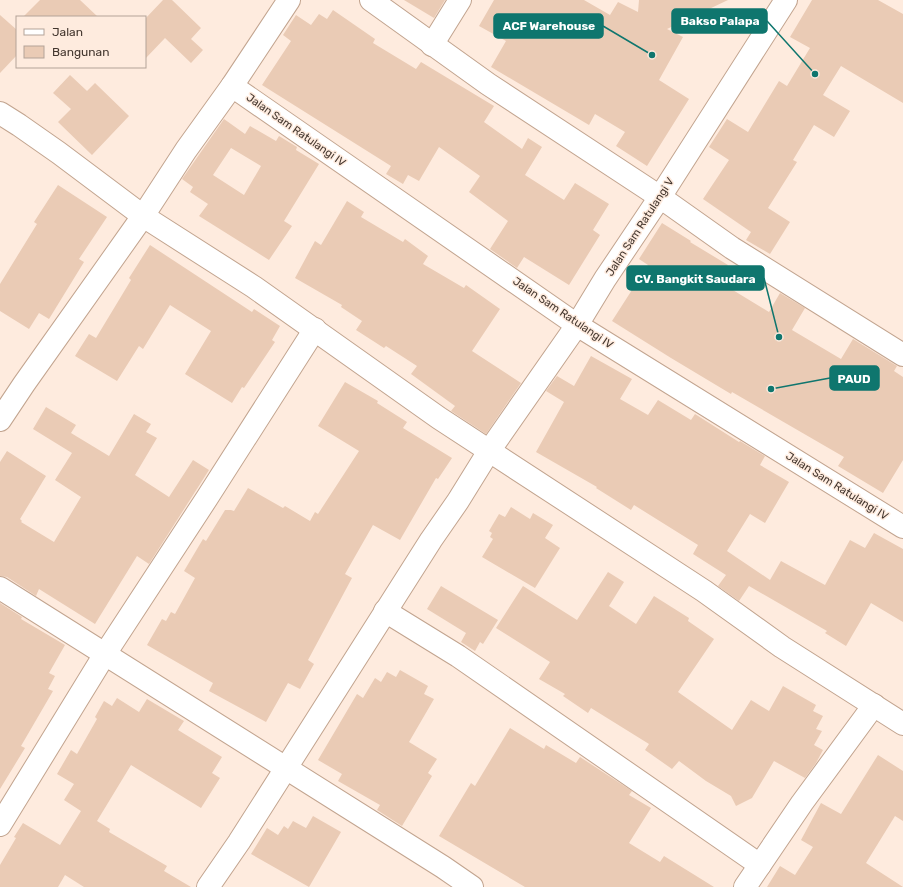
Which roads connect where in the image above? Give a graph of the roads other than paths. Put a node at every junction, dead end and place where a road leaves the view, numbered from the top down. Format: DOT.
graph roads {
  1 [pos="289,0"];
  2 [pos="371,0"];
  3 [pos="460,0"];
  4 [pos="786,0"];
  5 [pos="432,45"];
  6 [pos="232,86"];
  7 [pos="0,113"];
  8 [pos="660,197"];
  9 [pos="143,216"];
  10 [pos="577,325"];
  11 [pos="314,329"];
  12 [pos="903,355"];
  13 [pos="0,420"];
  14 [pos="489,451"];
  15 [pos="903,527"];
  16 [pos="0,588"];
  17 [pos="385,611"];
  18 [pos="105,654"];
  19 [pos="874,705"];
  20 [pos="903,724"];
  21 [pos="285,768"];
  22 [pos="0,825"];
  23 [pos="760,865"];
  24 [pos="208,887"];
  25 [pos="472,887"];
  26 [pos="745,887"];
  1 -- 6 [label="street"];
  2 -- 5 [label="street"];
  3 -- 5 [label="street"];
  4 -- 8 [label="street, Jalan Sam Ratulangi V"];
  5 -- 8 [label="street"];
  6 -- 9 [label="street"];
  6 -- 10 [label="street, Jalan Sam Ratulangi IV"];
  7 -- 9 [label="street"];
  8 -- 10 [label="street, Jalan Sam Ratulangi V"];
  8 -- 12 [label="street"];
  9 -- 11 [label="street"];
  9 -- 13 [label="street"];
  10 -- 14 [label="street, Jalan Sam Ratulangi V"];
  10 -- 15 [label="street, Jalan Sam Ratulangi IV"];
  11 -- 14 [label="street"];
  11 -- 18 [label="street"];
  14 -- 17 [label="street, Jalan Sam Ratulangi V"];
  14 -- 19 [label="street"];
  16 -- 18 [label="street"];
  17 -- 21 [label="street, Jalan Sam Ratulangi V"];
  17 -- 23 [label="street"];
  18 -- 21 [label="street"];
  18 -- 22 [label="street"];
  19 -- 20 [label="street"];
  19 -- 23 [label="street"];
  21 -- 24 [label="street, Jalan Sam Ratulangi V"];
  21 -- 25 [label="street"];
  23 -- 26 [label="street"];
}
